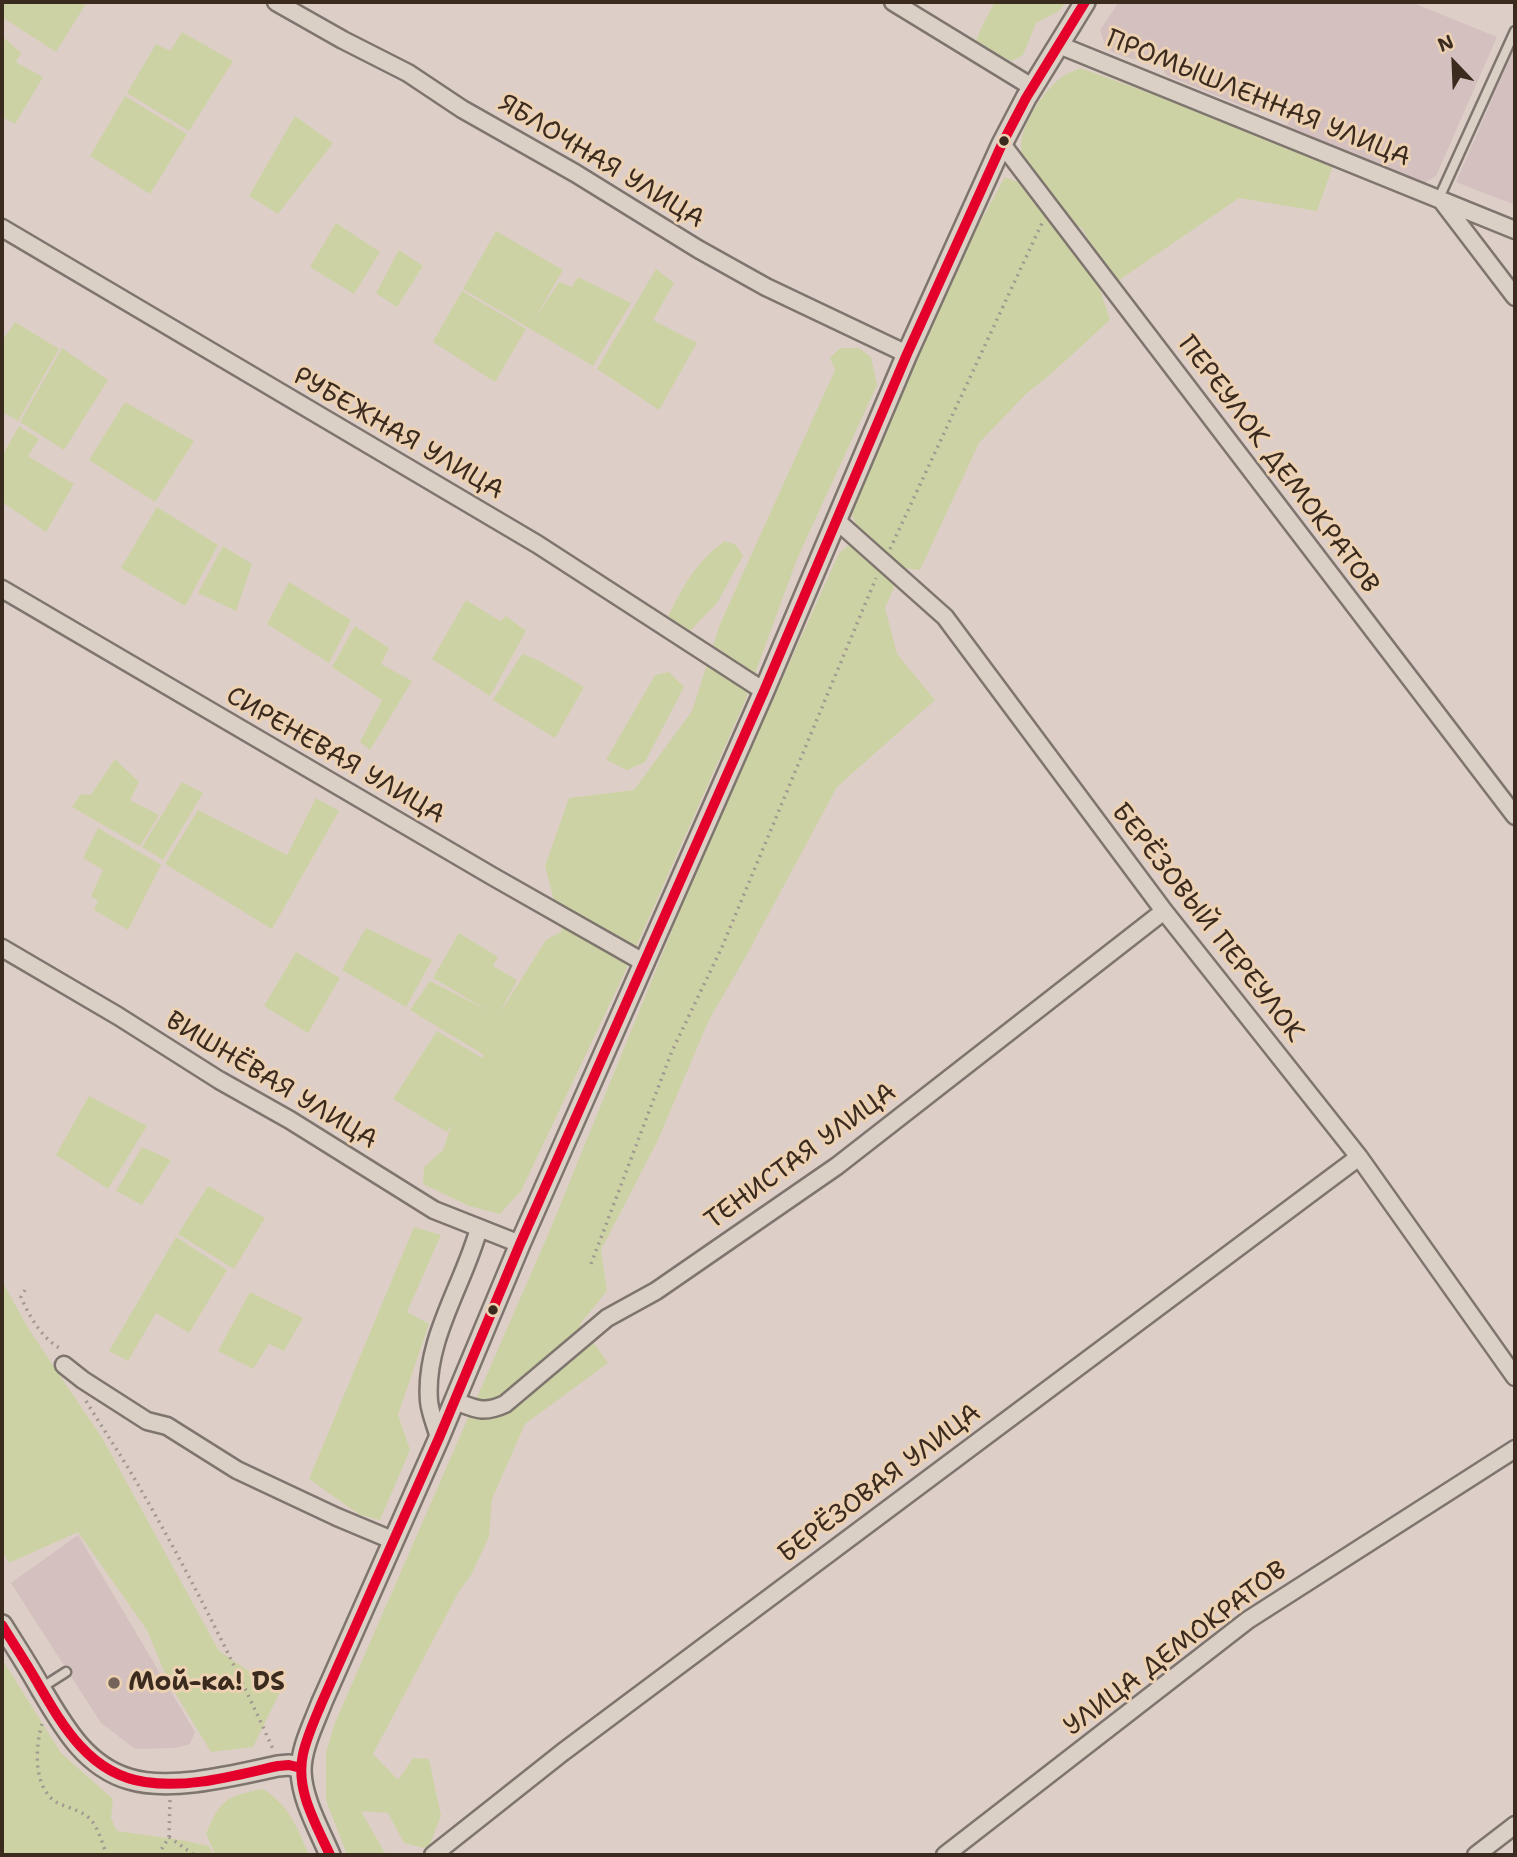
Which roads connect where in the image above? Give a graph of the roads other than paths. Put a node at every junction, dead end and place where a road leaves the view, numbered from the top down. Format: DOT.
graph roads {
  1 [pos="276,2"];
  2 [pos="893,2"];
  3 [pos="1085,2"];
  4 [pos="1515,31"];
  5 [pos="1059,45"];
  6 [pos="1032,87"];
  7 [pos="1002,144"];
  8 [pos="1439,198"];
  9 [pos="2,228"];
  10 [pos="1515,230"];
  11 [pos="1515,297"];
  12 [pos="907,354"];
  13 [pos="836,520"];
  14 [pos="2,589"];
  15 [pos="764,691"];
  16 [pos="1515,816"];
  17 [pos="1164,911"];
  18 [pos="2,948"];
  19 [pos="645,963"];
  20 [pos="1359,1157"];
  21 [pos="479,1228"];
  22 [pos="520,1244"];
  23 [pos="64,1365"];
  24 [pos="1515,1377"];
  25 [pos="455,1401"];
  26 [pos="439,1438"];
  27 [pos="1515,1449"];
  28 [pos="392,1540"];
  29 [pos="2,1625"];
  30 [pos="66,1672"];
  31 [pos="45,1696"];
  32 [pos="301,1768"];
  33 [pos="1515,1825"];
  34 [pos="330,1855"];
  35 [pos="433,1855"];
  36 [pos="945,1855"];
  37 [pos="1476,1855"];
  1 -- 12 [label="street, ЯБЛОЧНАЯ УЛИЦА"];
  2 -- 6 [label="street"];
  3 -- 5 [label="street"];
  4 -- 8 [label="lane"];
  5 -- 6 [label="street"];
  5 -- 8 [label="street, ПРОМЫШЛЕННАЯ УЛИЦА"];
  6 -- 7 [label="street"];
  7 -- 12 [label="street"];
  7 -- 16 [label="street, ПЕРЕУЛОК ДЕМОКРАТОВ"];
  8 -- 10 [label="street, ПРОМЫШЛЕННАЯ УЛИЦА"];
  8 -- 11 [label="street"];
  9 -- 15 [label="street, РУБЕЖНАЯ УЛИЦА"];
  12 -- 13 [label="street"];
  13 -- 15 [label="street"];
  13 -- 17 [label="street, БЕРЁЗОВЫЙ ПЕРЕУЛОК"];
  14 -- 19 [label="street, СИРЕНЕВАЯ УЛИЦА"];
  15 -- 19 [label="street"];
  17 -- 20 [label="street, БЕРЁЗОВЫЙ ПЕРЕУЛОК"];
  17 -- 25 [label="street, ТЕНИСТАЯ УЛИЦА"];
  18 -- 21 [label="street, ВИШНЁВАЯ УЛИЦА"];
  19 -- 22 [label="street"];
  20 -- 24 [label="street, БЕРЁЗОВЫЙ ПЕРЕУЛОК"];
  20 -- 35 [label="street, БЕРЁЗОВАЯ УЛИЦА"];
  21 -- 22 [label="street, ВИШНЁВАЯ УЛИЦА"];
  21 -- 26 [label="street"];
  22 -- 25 [label="street"];
  23 -- 28 [label="street"];
  25 -- 26 [label="street"];
  26 -- 28 [label="street"];
  27 -- 36 [label="street, УЛИЦА ДЕМОКРАТОВ"];
  28 -- 32 [label="street"];
  29 -- 31 [label="street"];
  30 -- 31 [label="lane"];
  31 -- 32 [label="street"];
  32 -- 34 [label="street"];
  33 -- 37 [label="street"];
}
